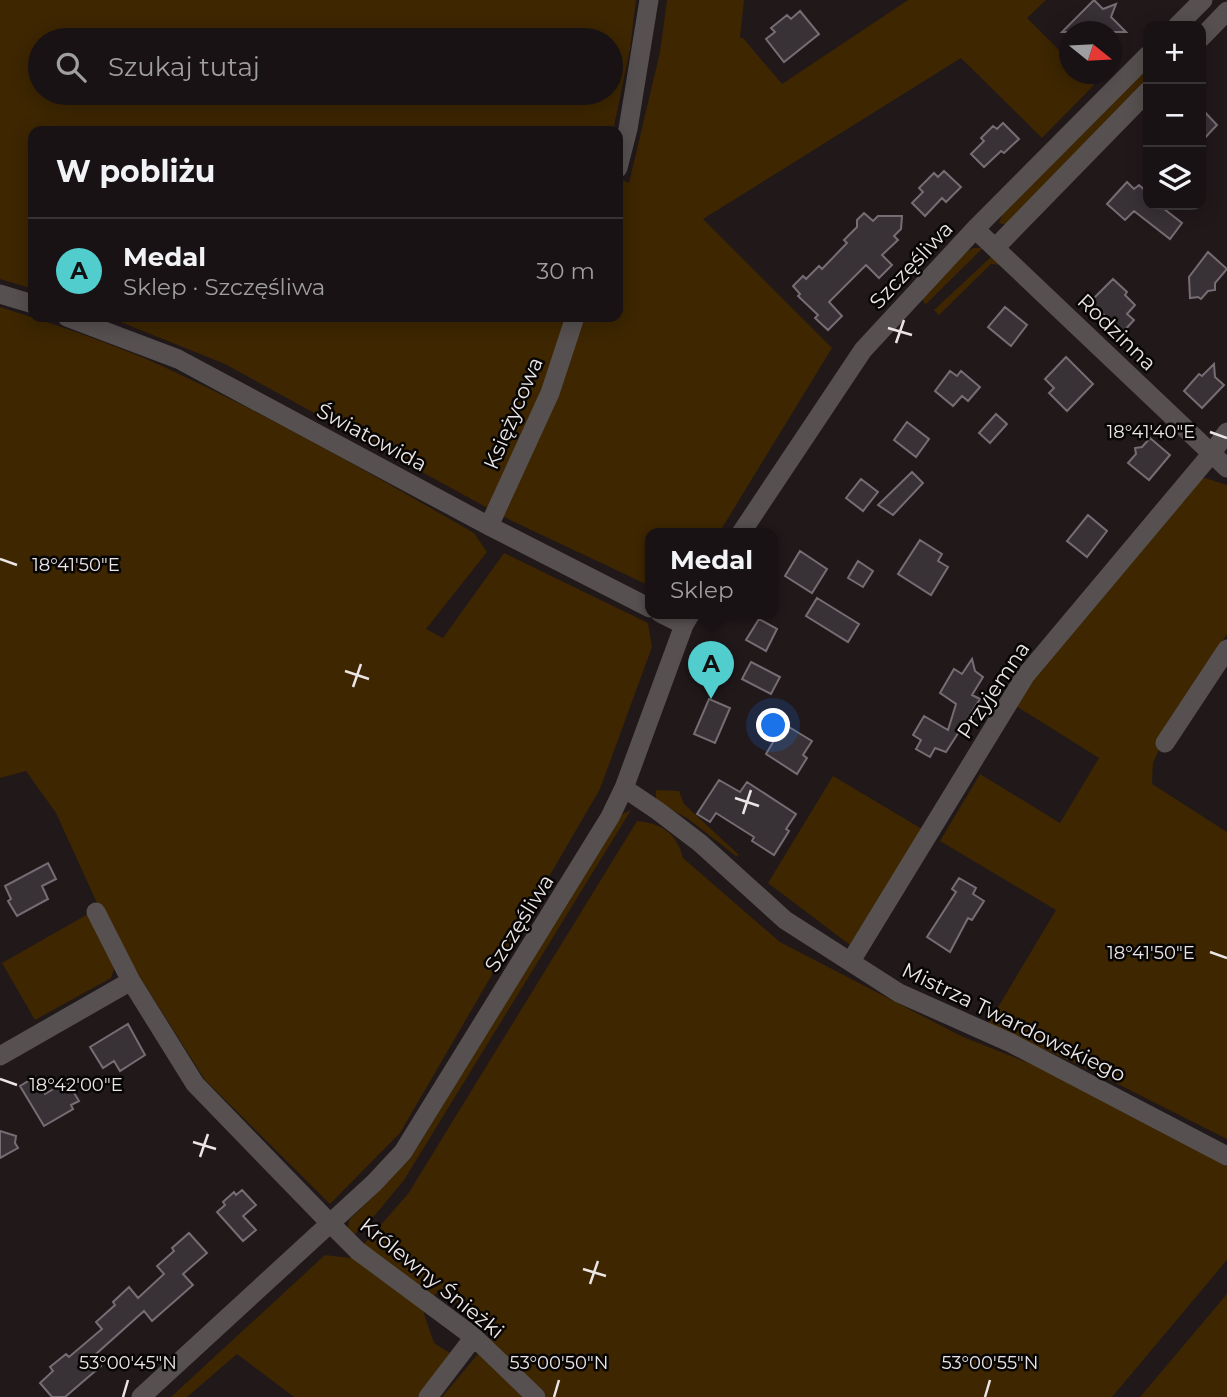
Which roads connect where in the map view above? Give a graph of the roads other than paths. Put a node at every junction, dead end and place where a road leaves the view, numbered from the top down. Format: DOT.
graph roads {
  1 [pos="649,0"];
  2 [pos="1203,0"];
  3 [pos="1227,11"];
  4 [pos="1182,21"];
  5 [pos="1206,33"];
  6 [pos="1143,60"];
  7 [pos="1143,96"];
  8 [pos="623,148"];
  9 [pos="975,229"];
  10 [pos="995,248"];
  11 [pos="0,294"];
  12 [pos="28,302"];
  13 [pos="80,322"];
  14 [pos="573,322"];
  15 [pos="1227,432"];
  16 [pos="1212,453"];
  17 [pos="1227,468"];
  18 [pos="489,526"];
  19 [pos="744,528"];
  20 [pos="645,605"];
  21 [pos="687,619"];
  22 [pos="1227,649"];
  23 [pos="1165,743"];
  24 [pos="624,788"];
  25 [pos="96,912"];
  26 [pos="851,961"];
  27 [pos="131,981"];
  28 [pos="0,1056"];
  29 [pos="1227,1156"];
  30 [pos="330,1224"];
  31 [pos="474,1337"];
  32 [pos="141,1397"];
  33 [pos="428,1397"];
  34 [pos="536,1397"];
  1 -- 8 [label="street"];
  2 -- 4 [label="street"];
  3 -- 5 [label="street"];
  6 -- 9 [label="street, Szczęśliwa"];
  7 -- 10 [label="street"];
  9 -- 10 [label="street, Rodzinna"];
  9 -- 19 [label="street, Szczęśliwa"];
  10 -- 16 [label="street, Rodzinna"];
  11 -- 12 [label="street"];
  13 -- 18 [label="street, Światowida"];
  14 -- 18 [label="street, Księżycowa"];
  15 -- 16 [label="street, Przyjemna"];
  16 -- 17 [label="street, Rodzinna"];
  16 -- 26 [label="street, Przyjemna"];
  18 -- 20 [label="street, Światowida"];
  21 -- 24 [label="street, Szczęśliwa"];
  22 -- 23 [label="street"];
  24 -- 26 [label="street, Mistrza Twardowskiego"];
  24 -- 30 [label="street, Szczęśliwa"];
  25 -- 27 [label="street"];
  26 -- 29 [label="street, Mistrza Twardowskiego"];
  27 -- 28 [label="street"];
  27 -- 30 [label="street"];
  30 -- 31 [label="street, Królewny Śnieżki"];
  30 -- 32 [label="street, Szczęśliwa"];
  31 -- 33 [label="street"];
  31 -- 34 [label="street, Królewny Śnieżki"];
}
